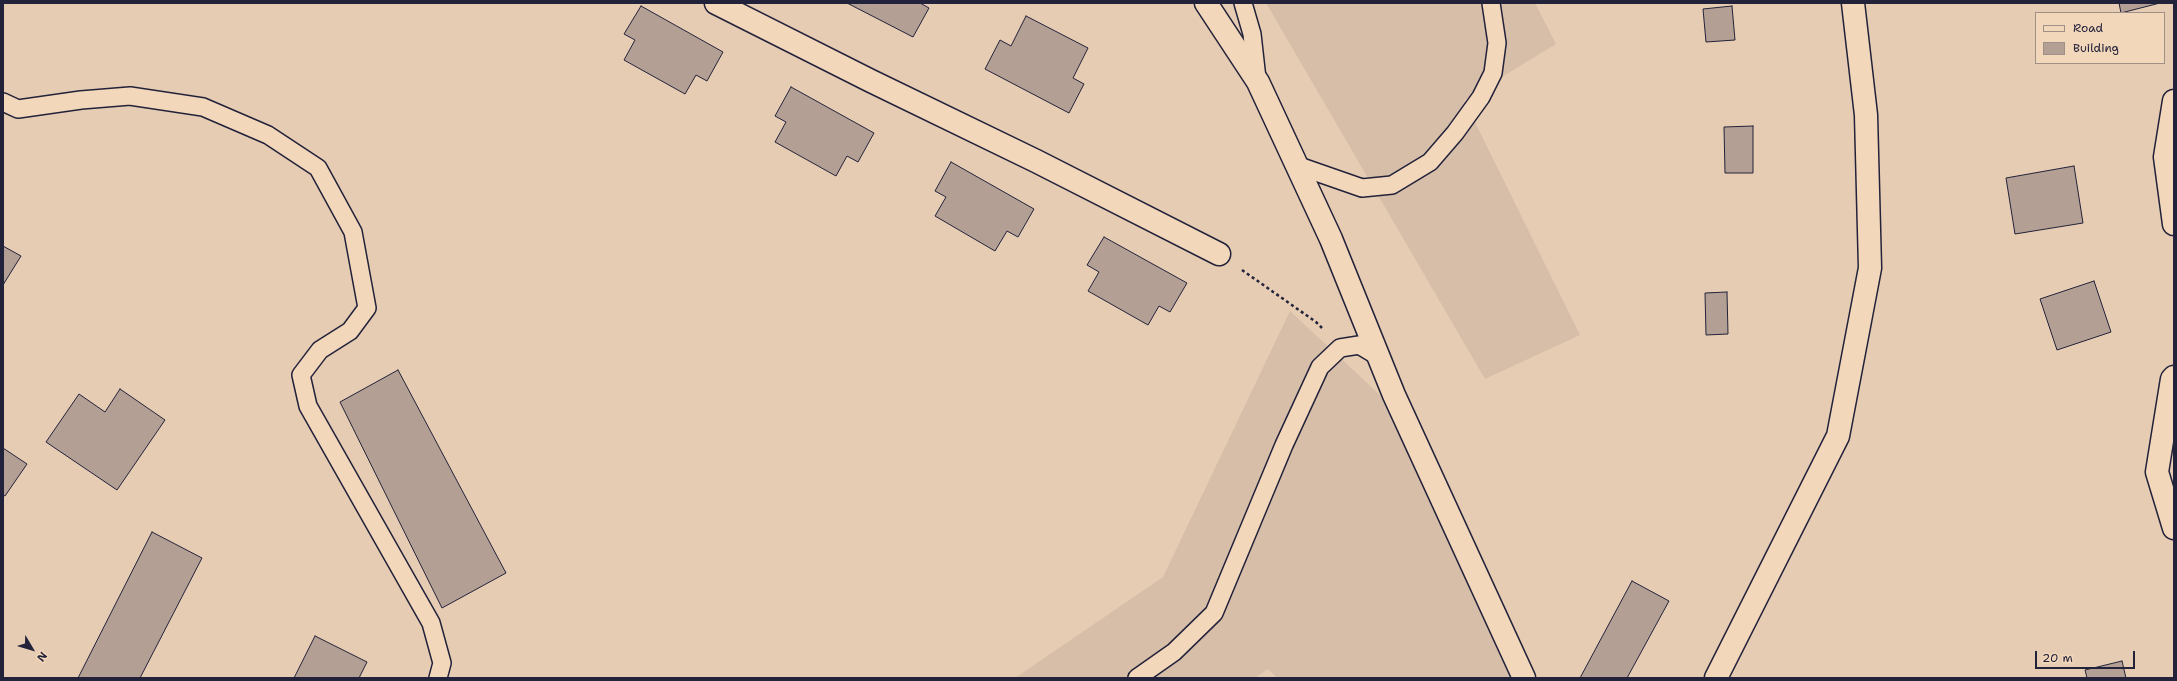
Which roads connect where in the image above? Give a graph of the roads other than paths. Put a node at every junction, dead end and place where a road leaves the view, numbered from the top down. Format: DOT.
graph roads {
  1 [pos="716,3"];
  2 [pos="1206,3"];
  3 [pos="1243,3"];
  4 [pos="1491,3"];
  5 [pos="1853,3"];
  6 [pos="1258,82"];
  7 [pos="2174,101"];
  8 [pos="3,102"];
  9 [pos="1296,165"];
  10 [pos="2174,224"];
  11 [pos="1218,254"];
  12 [pos="1379,357"];
  13 [pos="2174,377"];
  14 [pos="2174,528"];
  15 [pos="438,678"];
  16 [pos="1137,678"];
  17 [pos="1524,678"];
  18 [pos="1716,678"];
  1 -- 11 [label="street"];
  2 -- 6 [label="street"];
  3 -- 6 [label="lane"];
  4 -- 9 [label="lane"];
  5 -- 18 [label="street"];
  6 -- 9 [label="street"];
  7 -- 10 [label="street"];
  8 -- 15 [label="lane"];
  9 -- 12 [label="street"];
  12 -- 16 [label="lane"];
  12 -- 17 [label="street"];
  13 -- 14 [label="street"];
}
